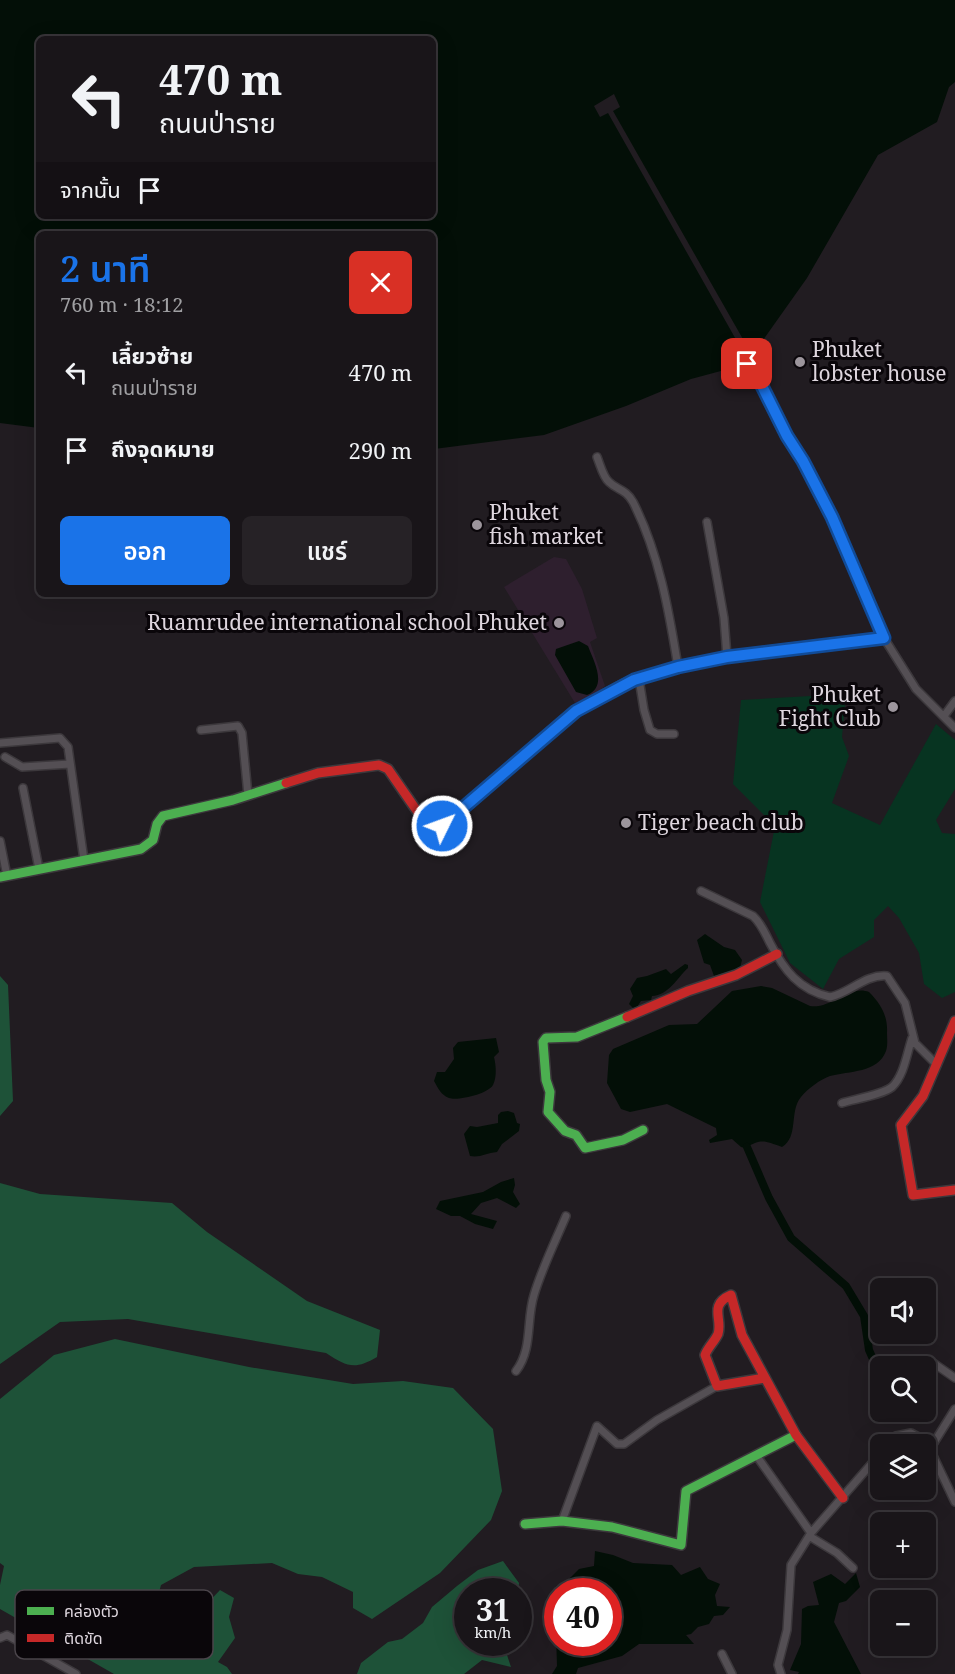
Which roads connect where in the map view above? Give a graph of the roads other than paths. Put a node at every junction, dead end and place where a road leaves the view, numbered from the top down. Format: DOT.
graph roads {
  1 [pos="747,364"];
  2 [pos="597,457"];
  3 [pos="707,522"];
  4 [pos="884,638"];
  5 [pos="727,657"];
  6 [pos="678,667"];
  7 [pos="639,679"];
  8 [pos="955,701"];
  9 [pos="944,716"];
  10 [pos="955,728"];
  11 [pos="201,730"];
  12 [pos="674,734"];
  13 [pos="0,743"];
  14 [pos="5,757"];
  15 [pos="70,764"];
  16 [pos="23,788"];
  17 [pos="248,795"];
  18 [pos="0,841"];
  19 [pos="84,860"];
  20 [pos="39,869"];
  21 [pos="3,877"];
  22 [pos="701,891"];
  23 [pos="777,954"];
  24 [pos="955,1021"];
  25 [pos="912,1038"];
  26 [pos="938,1065"];
  27 [pos="842,1103"];
  28 [pos="643,1130"];
  29 [pos="955,1191"];
  30 [pos="566,1216"];
  31 [pos="936,1365"];
  32 [pos="516,1371"];
  33 [pos="765,1378"];
  34 [pos="955,1378"];
  35 [pos="717,1386"];
  36 [pos="955,1409"];
  37 [pos="796,1435"];
  38 [pos="936,1439"];
  39 [pos="756,1455"];
  40 [pos="936,1462"];
  41 [pos="870,1466"];
  42 [pos="843,1498"];
  43 [pos="955,1502"];
  44 [pos="562,1521"];
  45 [pos="525,1524"];
  46 [pos="810,1535"];
  47 [pos="853,1568"];
  48 [pos="0,1638"];
  49 [pos="15,1639"];
  50 [pos="722,1654"];
  51 [pos="50,1659"];
  52 [pos="76,1674"];
  53 [pos="732,1674"];
  54 [pos="781,1674"];
  1 -- 4 [label="street"];
  2 -- 6 [label="street"];
  3 -- 5 [label="street"];
  4 -- 5 [label="street"];
  4 -- 9 [label="street"];
  5 -- 6 [label="street"];
  6 -- 7 [label="street"];
  7 -- 12 [label="street"];
  7 -- 17 [label="street"];
  8 -- 9 [label="street"];
  9 -- 10 [label="street"];
  11 -- 17 [label="street"];
  13 -- 15 [label="street"];
  14 -- 15 [label="street"];
  15 -- 19 [label="street"];
  16 -- 20 [label="street"];
  17 -- 19 [label="street"];
  18 -- 21 [label="street"];
  19 -- 20 [label="street"];
  20 -- 21 [label="street"];
  22 -- 23 [label="street"];
  23 -- 25 [label="street"];
  23 -- 28 [label="street"];
  24 -- 26 [label="street"];
  25 -- 26 [label="street"];
  25 -- 27 [label="street"];
  26 -- 29 [label="street"];
  30 -- 32 [label="street"];
  31 -- 34 [label="street"];
  33 -- 35 [label="street"];
  33 -- 35 [label="street"];
  33 -- 37 [label="street"];
  35 -- 44 [label="street"];
  36 -- 38 [label="street"];
  37 -- 39 [label="street"];
  37 -- 42 [label="street"];
  39 -- 44 [label="street"];
  39 -- 46 [label="street"];
  40 -- 43 [label="street"];
  41 -- 42 [label="street"];
  42 -- 46 [label="street"];
  44 -- 45 [label="street"];
  46 -- 47 [label="street"];
  46 -- 54 [label="street"];
  48 -- 49 [label="street"];
  50 -- 53 [label="street"];
  51 -- 52 [label="street"];
}
